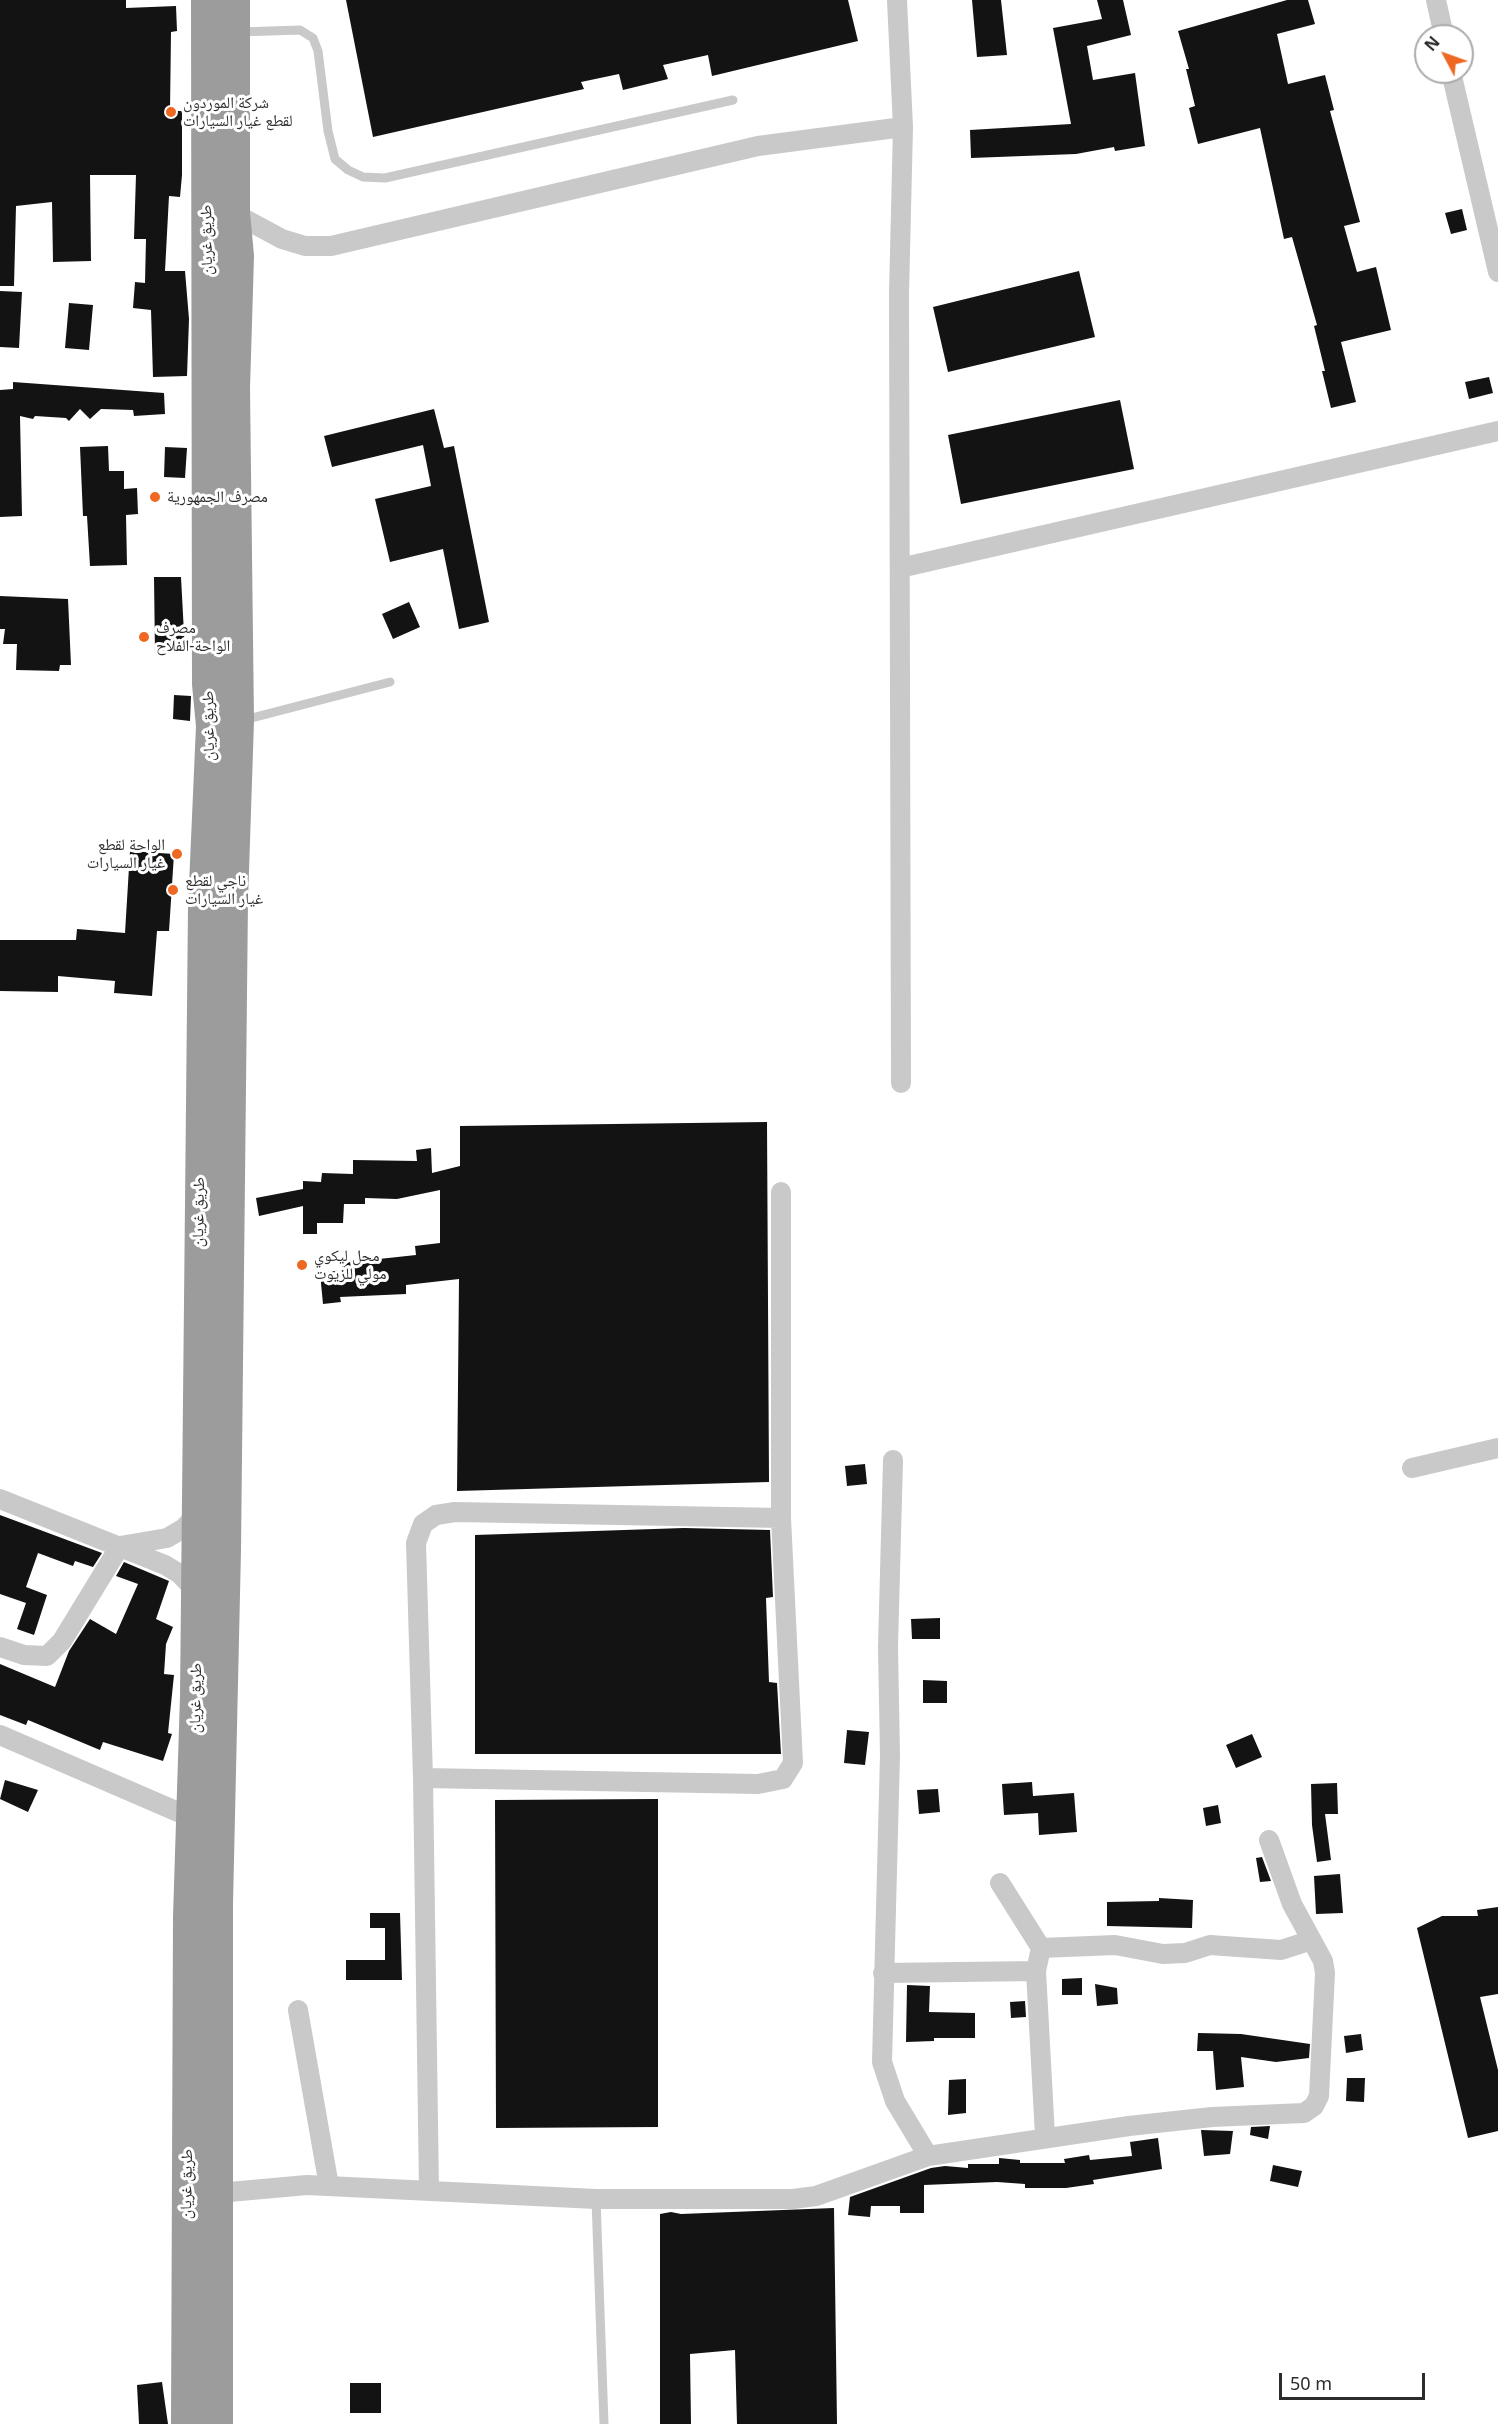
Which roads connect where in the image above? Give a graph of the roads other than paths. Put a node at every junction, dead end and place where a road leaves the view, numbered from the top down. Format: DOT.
graph roads {
  1 [pos="207,0"];
  2 [pos="234,0"];
  3 [pos="897,0"];
  4 [pos="1436,0"];
  5 [pos="1441,24"];
  6 [pos="220,31"];
  7 [pos="1454,84"];
  8 [pos="733,100"];
  9 [pos="903,127"];
  10 [pos="220,207"];
  11 [pos="1498,272"];
  12 [pos="1498,431"];
  13 [pos="900,568"];
  14 [pos="390,682"];
  15 [pos="225,723"];
  16 [pos="901,1083"];
  17 [pos="781,1192"];
  18 [pos="1498,1448"];
  19 [pos="893,1460"];
  20 [pos="1412,1468"];
  21 [pos="0,1499"];
  22 [pos="196,1515"];
  23 [pos="781,1518"];
  24 [pos="120,1546"];
  25 [pos="198,1593"];
  26 [pos="0,1647"];
  27 [pos="0,1735"];
  28 [pos="423,1778"];
  29 [pos="192,1818"];
  30 [pos="1269,1840"];
  31 [pos="1000,1883"];
  32 [pos="1312,1940"];
  33 [pos="1041,1948"];
  34 [pos="1036,1971"];
  35 [pos="884,1973"];
  36 [pos="298,2010"];
  37 [pos="1045,2136"];
  38 [pos="928,2156"];
  39 [pos="330,2186"];
  40 [pos="429,2190"];
  41 [pos="219,2193"];
  42 [pos="186,2196"];
  43 [pos="596,2199"];
  44 [pos="187,2424"];
  45 [pos="217,2424"];
  46 [pos="604,2424"];
  1 -- 6 [label="highway, طريق غريان"];
  2 -- 6 [label="highway, طريق غريان"];
  3 -- 9 [label="street"];
  4 -- 5 [label="street"];
  6 -- 8 [label="lane"];
  6 -- 10 [label="highway, طريق غريان"];
  7 -- 11 [label="street"];
  9 -- 10 [label="street"];
  9 -- 13 [label="street"];
  10 -- 15 [label="highway, طريق غريان"];
  12 -- 13 [label="street"];
  13 -- 16 [label="street"];
  14 -- 15 [label="lane"];
  15 -- 22 [label="highway, طريق غريان"];
  15 -- 41 [label="highway, طريق غريان"];
  17 -- 23 [label="street"];
  18 -- 20 [label="street"];
  19 -- 35 [label="street"];
  21 -- 24 [label="street"];
  22 -- 24 [label="street"];
  22 -- 25 [label="highway, طريق غريان"];
  23 -- 28 [label="street"];
  23 -- 28 [label="street"];
  24 -- 25 [label="street"];
  24 -- 26 [label="street"];
  25 -- 29 [label="highway, طريق غريان"];
  27 -- 29 [label="street"];
  28 -- 40 [label="street"];
  29 -- 42 [label="highway, طريق غريان"];
  30 -- 32 [label="street"];
  31 -- 33 [label="street"];
  32 -- 33 [label="street"];
  32 -- 37 [label="street"];
  33 -- 34 [label="street"];
  34 -- 35 [label="street"];
  34 -- 37 [label="street"];
  35 -- 38 [label="street"];
  36 -- 39 [label="street"];
  37 -- 38 [label="street"];
  38 -- 43 [label="street"];
  39 -- 40 [label="street"];
  39 -- 41 [label="street"];
  40 -- 43 [label="street"];
  41 -- 42 [label="street"];
  41 -- 45 [label="highway, طريق غريان"];
  42 -- 44 [label="highway, طريق غريان"];
  43 -- 46 [label="lane"];
}
